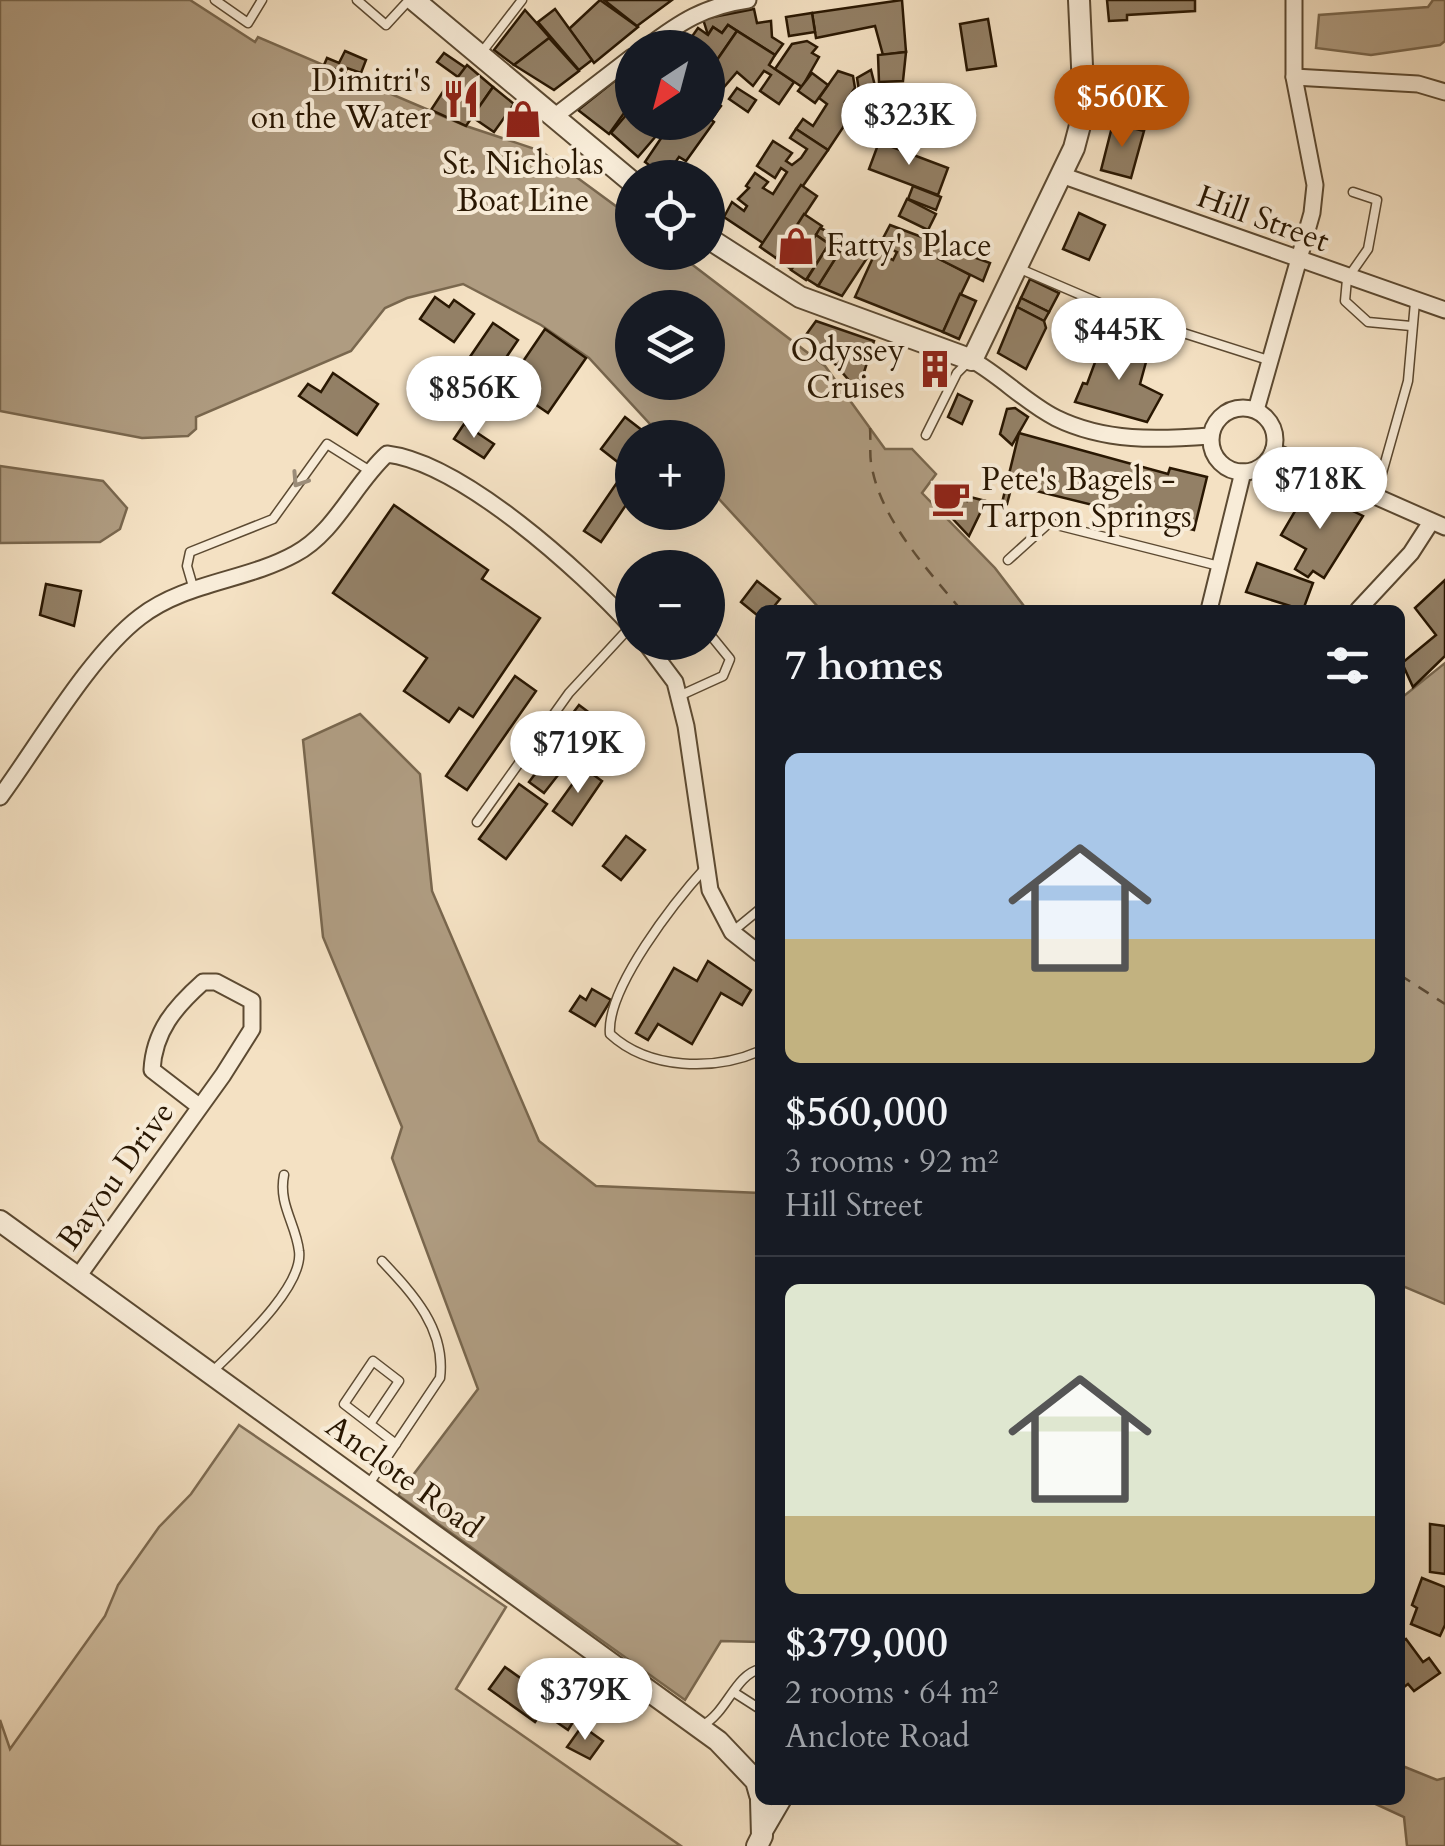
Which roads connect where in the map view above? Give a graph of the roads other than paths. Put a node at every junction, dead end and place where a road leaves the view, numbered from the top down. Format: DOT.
graph roads {
  1 [pos="215,0"];
  2 [pos="262,0"];
  3 [pos="357,0"];
  4 [pos="412,0"];
  5 [pos="522,0"];
  6 [pos="748,0"];
  7 [pos="1079,0"];
  8 [pos="1294,0"];
  9 [pos="715,2"];
  10 [pos="669,30"];
  11 [pos="480,55"];
  12 [pos="615,71"];
  13 [pos="1294,77"];
  14 [pos="1445,92"];
  15 [pos="554,116"];
  16 [pos="615,168"];
  17 [pos="1064,176"];
  18 [pos="1353,192"];
  19 [pos="725,249"];
  20 [pos="1299,261"];
  21 [pos="1018,268"];
  22 [pos="1347,278"];
  23 [pos="1416,302"];
  24 [pos="1445,310"];
  25 [pos="1411,326"];
  26 [pos="972,360"];
  27 [pos="1272,361"];
  28 [pos="1256,410"];
  29 [pos="926,435"];
  30 [pos="1210,436"];
  31 [pos="1273,451"];
  32 [pos="370,471"];
  33 [pos="1243,472"];
  34 [pos="1375,498"];
  35 [pos="1438,524"];
  36 [pos="1008,560"];
  37 [pos="1219,566"];
  38 [pos="194,590"];
  39 [pos="1210,605"];
  40 [pos="1363,605"];
  41 [pos="615,607"];
  42 [pos="615,644"];
  43 [pos="725,653"];
  44 [pos="658,660"];
  45 [pos="679,696"];
  46 [pos="0,797"];
  47 [pos="477,822"];
  48 [pos="707,866"];
  49 [pos="755,913"];
  50 [pos="732,932"];
  51 [pos="755,950"];
  52 [pos="755,1052"];
  53 [pos="200,1107"];
  54 [pos="284,1175"];
  55 [pos="0,1221"];
  56 [pos="382,1261"];
  57 [pos="77,1278"];
  58 [pos="210,1374"];
  59 [pos="370,1424"];
  60 [pos="396,1444"];
  61 [pos="367,1487"];
  62 [pos="755,1670"];
  63 [pos="735,1693"];
  64 [pos="755,1706"];
  65 [pos="720,1716"];
  66 [pos="699,1727"];
  67 [pos="718,1741"];
  68 [pos="755,1780"];
  69 [pos="761,1805"];
  70 [pos="780,1805"];
  71 [pos="759,1841"];
  1 -- 2 [label="lane"];
  3 -- 4 [label="lane"];
  4 -- 11 [label="street"];
  5 -- 11 [label="lane"];
  6 -- 9 [label="street"];
  7 -- 17 [label="street"];
  8 -- 13 [label="street"];
  9 -- 10 [label="street"];
  11 -- 15 [label="street"];
  12 -- 15 [label="street"];
  13 -- 14 [label="street"];
  13 -- 20 [label="street"];
  15 -- 16 [label="street"];
  17 -- 20 [label="street, Hill Street"];
  17 -- 21 [label="street"];
  18 -- 22 [label="lane"];
  19 -- 26 [label="street"];
  20 -- 22 [label="street, Hill Street"];
  20 -- 27 [label="street"];
  21 -- 26 [label="street"];
  21 -- 27 [label="lane"];
  22 -- 23 [label="street, Hill Street"];
  22 -- 25 [label="lane"];
  23 -- 24 [label="street, Hill Street"];
  23 -- 25 [label="lane"];
  25 -- 34 [label="lane"];
  26 -- 29 [label="lane"];
  26 -- 30 [label="street"];
  27 -- 28 [label="street"];
  28 -- 30 [label="street"];
  28 -- 31 [label="street"];
  30 -- 33 [label="street"];
  31 -- 33 [label="street"];
  31 -- 34 [label="street"];
  32 -- 38 [label="street"];
  32 -- 38 [label="lane, one-way"];
  32 -- 41 [label="street"];
  33 -- 37 [label="street"];
  34 -- 35 [label="street"];
  35 -- 40 [label="street"];
  36 -- 37 [label="lane"];
  37 -- 39 [label="street"];
  38 -- 46 [label="street"];
  42 -- 47 [label="lane"];
  43 -- 45 [label="lane"];
  44 -- 45 [label="street"];
  45 -- 48 [label="street"];
  48 -- 50 [label="street"];
  48 -- 52 [label="lane"];
  49 -- 50 [label="lane"];
  50 -- 51 [label="street"];
  53 -- 53 [label="street, Bayou Drive"];
  53 -- 57 [label="street, Bayou Drive"];
  54 -- 58 [label="lane"];
  55 -- 57 [label="street, Anclote Road"];
  56 -- 60 [label="lane"];
  57 -- 58 [label="street, Anclote Road"];
  58 -- 61 [label="street, Anclote Road"];
  59 -- 59 [label="lane"];
  59 -- 60 [label="lane"];
  60 -- 61 [label="lane"];
  61 -- 66 [label="street, Anclote Road"];
  62 -- 63 [label="lane"];
  63 -- 64 [label="lane"];
  63 -- 65 [label="lane"];
  65 -- 66 [label="lane"];
  65 -- 67 [label="lane"];
  66 -- 67 [label="street, Anclote Road"];
  67 -- 68 [label="street, Anclote Road"];
  69 -- 71 [label="street, Anclote Road"];
  70 -- 71 [label="street"];
}
